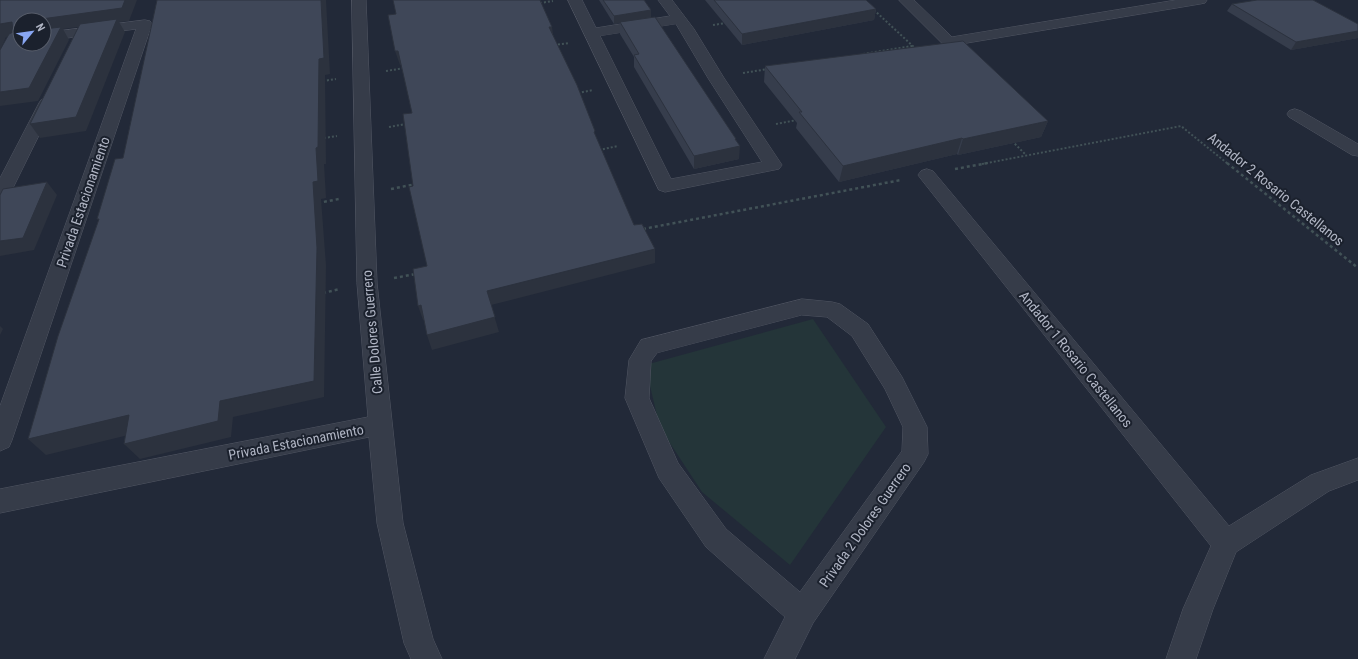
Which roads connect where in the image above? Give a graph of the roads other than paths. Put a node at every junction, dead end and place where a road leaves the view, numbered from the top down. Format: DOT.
graph roads {
  1 [pos="359,0"];
  2 [pos="575,0"];
  3 [pos="665,0"];
  4 [pos="906,0"];
  5 [pos="1200,0"];
  6 [pos="683,24"];
  7 [pos="591,36"];
  8 [pos="52,37"];
  9 [pos="54,89"];
  10 [pos="1295,114"];
  11 [pos="1358,151"];
  12 [pos="927,175"];
  13 [pos="0,196"];
  14 [pos="380,425"];
  15 [pos="0,440"];
  16 [pos="1358,469"];
  17 [pos="0,501"];
  18 [pos="1226,542"];
  19 [pos="803,613"];
  20 [pos="427,659"];
  21 [pos="779,659"];
  22 [pos="1181,659"];
  1 -- 14 [label="street, Calle Dolores Guerrero"];
  2 -- 7 [label="street"];
  3 -- 6 [label="street"];
  4 -- 5 [label="street"];
  6 -- 7 [label="street"];
  6 -- 7 [label="street"];
  8 -- 15 [label="street, Privada Estacionamiento"];
  9 -- 13 [label="street"];
  10 -- 11 [label="street"];
  12 -- 18 [label="street, Andador 1 Rosario Castellanos"];
  14 -- 17 [label="street, Privada Estacionamiento"];
  14 -- 20 [label="street, Calle Dolores Guerrero"];
  16 -- 18 [label="street"];
  18 -- 22 [label="street"];
  19 -- 19 [label="street, Privada 2 Dolores Guerrero"];
  19 -- 21 [label="street, Privada 2 Dolores Guerrero"];
}
